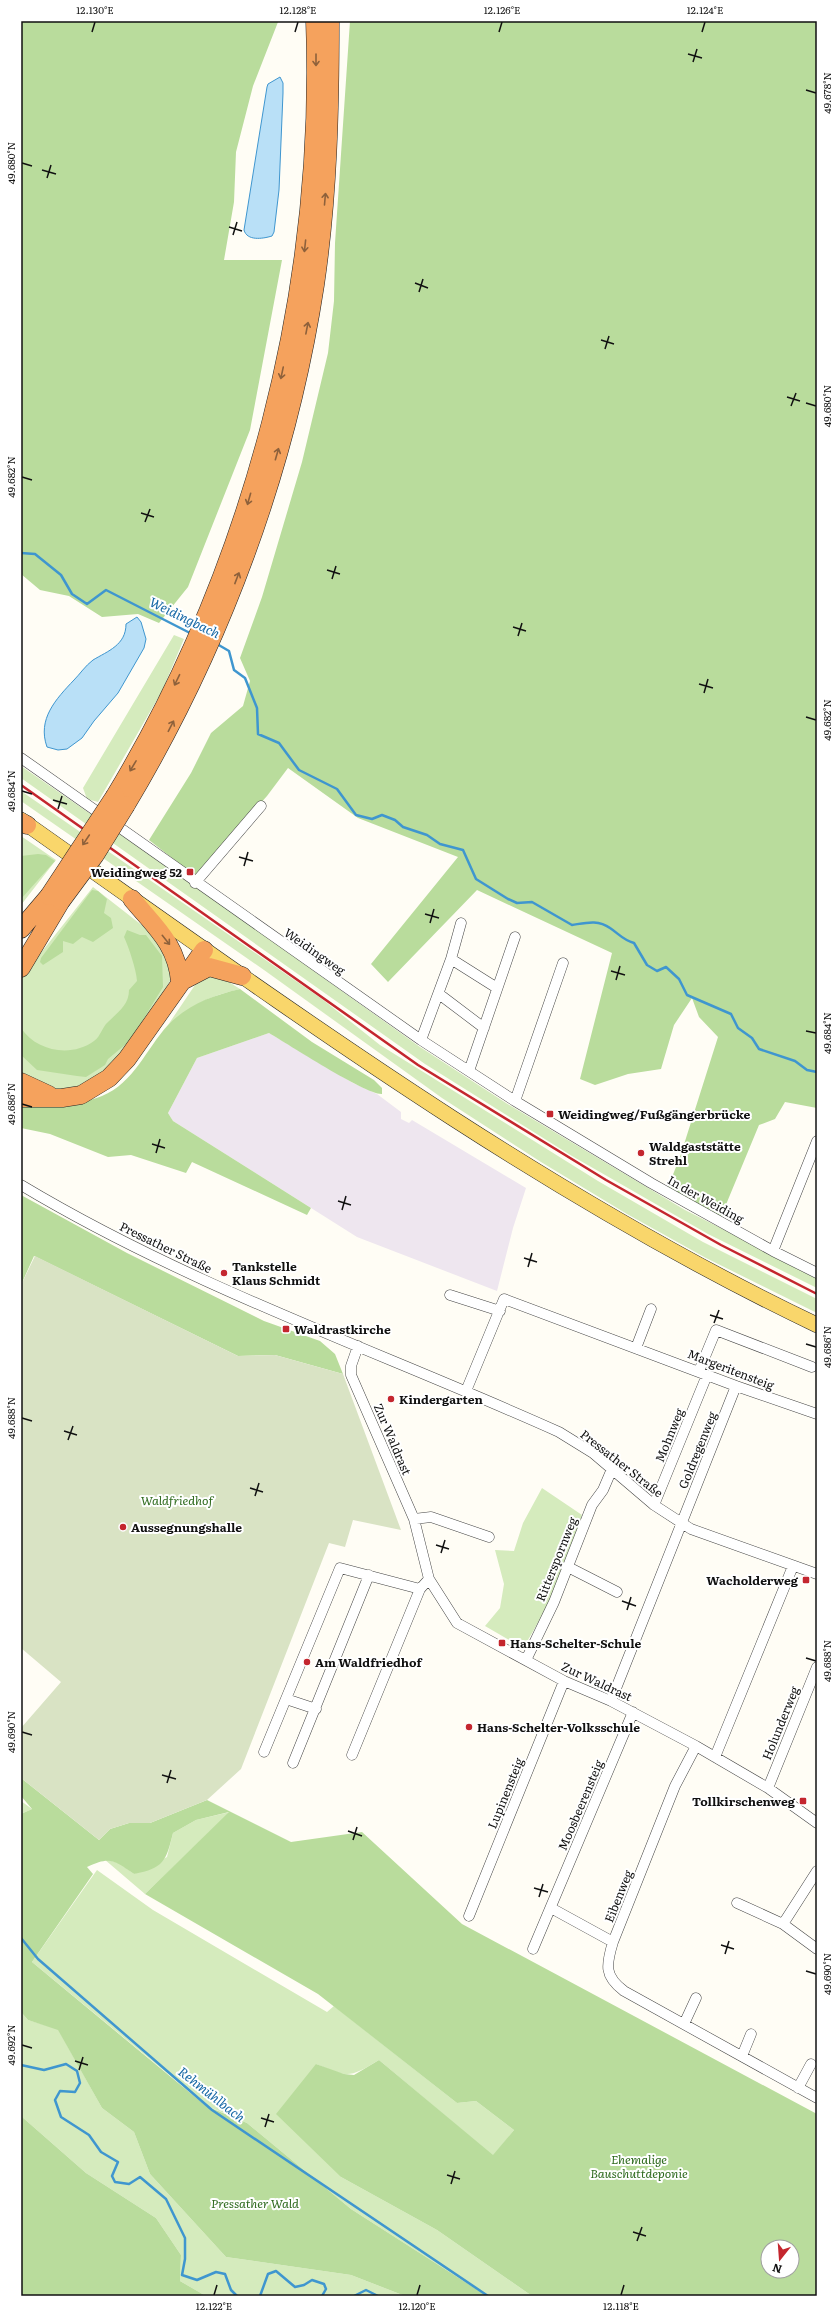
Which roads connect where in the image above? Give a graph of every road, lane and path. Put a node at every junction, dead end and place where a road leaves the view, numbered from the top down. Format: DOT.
graph roads {
  1 [pos="315,21"];
  2 [pos="330,21"];
  3 [pos="215,611"];
  4 [pos="21,758"];
  5 [pos="261,806"];
  6 [pos="23,822"];
  7 [pos="195,883"];
  8 [pos="55,898"];
  9 [pos="132,899"];
  10 [pos="51,917"];
  11 [pos="27,920"];
  12 [pos="461,924"];
  13 [pos="21,929"];
  14 [pos="515,937"];
  15 [pos="204,950"];
  16 [pos="21,956"];
  17 [pos="451,959"];
  18 [pos="563,963"];
  19 [pos="21,968"];
  20 [pos="242,976"];
  21 [pos="180,982"];
  22 [pos="498,988"];
  23 [pos="439,994"];
  24 [pos="484,1028"];
  25 [pos="420,1040"];
  26 [pos="469,1071"];
  27 [pos="21,1082"];
  28 [pos="21,1098"];
  29 [pos="62,1098"];
  30 [pos="515,1101"];
  31 [pos="817,1141"];
  32 [pos="607,1156"];
  33 [pos="21,1185"];
  34 [pos="773,1251"];
  35 [pos="817,1273"];
  36 [pos="450,1295"];
  37 [pos="651,1309"];
  38 [pos="500,1311"];
  39 [pos="817,1325"];
  40 [pos="358,1346"];
  41 [pos="636,1348"];
  42 [pos="812,1366"];
  43 [pos="703,1373"];
  44 [pos="736,1386"];
  45 [pos="466,1391"];
  46 [pos="817,1414"];
  47 [pos="612,1469"];
  48 [pos="654,1505"];
  49 [pos="414,1519"];
  50 [pos="681,1523"];
  51 [pos="489,1537"];
  52 [pos="568,1566"];
  53 [pos="793,1566"];
  54 [pos="817,1574"];
  55 [pos="369,1575"];
  56 [pos="429,1579"];
  57 [pos="420,1589"];
  58 [pos="617,1592"];
  59 [pos="526,1660"];
  60 [pos="817,1667"];
  61 [pos="564,1681"];
  62 [pos="286,1699"];
  63 [pos="611,1701"];
  64 [pos="316,1709"];
  65 [pos="633,1712"];
  66 [pos="696,1746"];
  67 [pos="264,1752"];
  68 [pos="352,1755"];
  69 [pos="715,1757"];
  70 [pos="293,1763"];
  71 [pos="768,1788"];
  72 [pos="817,1823"];
  73 [pos="817,1871"];
  74 [pos="737,1903"];
  75 [pos="551,1908"];
  76 [pos="469,1916"];
  77 [pos="783,1924"];
  78 [pos="613,1942"];
  79 [pos="533,1949"];
  80 [pos="817,1949"];
  81 [pos="696,1998"];
  82 [pos="684,2024"];
  83 [pos="751,2034"];
  84 [pos="742,2056"];
  85 [pos="812,2064"];
  86 [pos="798,2088"];
  87 [pos="817,2098"];
  1 -- 3 [label="highway, one-way"];
  3 -- 2 [label="highway, one-way"];
  3 -- 8 [label="highway, bridge"];
  4 -- 7 [label="street, Weidingweg"];
  5 -- 7 [label="street"];
  6 -- 9 [label="main road"];
  7 -- 25 [label="street, Weidingweg"];
  8 -- 10 [label="highway"];
  8 -- 11 [label="highway"];
  9 -- 15 [label="main road"];
  9 -- 21 [label="highway, one-way"];
  10 -- 16 [label="highway"];
  10 -- 19 [label="highway"];
  11 -- 13 [label="highway"];
  12 -- 17 [label="street"];
  14 -- 22 [label="street"];
  15 -- 20 [label="main road"];
  15 -- 21 [label="highway"];
  17 -- 22 [label="street"];
  17 -- 23 [label="street"];
  18 -- 30 [label="street"];
  20 -- 21 [label="highway"];
  20 -- 39 [label="main road"];
  21 -- 29 [label="highway"];
  22 -- 24 [label="street"];
  23 -- 24 [label="street"];
  23 -- 25 [label="street"];
  24 -- 26 [label="street"];
  25 -- 26 [label="street, Weidingweg"];
  26 -- 30 [label="street, Weidingweg"];
  27 -- 29 [label="highway"];
  28 -- 29 [label="highway"];
  30 -- 32 [label="street, Weidingweg"];
  31 -- 34 [label="street"];
  32 -- 34 [label="street, In der Weiding"];
  33 -- 40 [label="street, Pressather Straße"];
  34 -- 35 [label="street, In der Weiding"];
  36 -- 38 [label="street"];
  37 -- 41 [label="street"];
  38 -- 41 [label="street, Margeritensteig"];
  38 -- 45 [label="street"];
  40 -- 45 [label="street, Pressather Straße"];
  40 -- 49 [label="street, Zur Waldrast"];
  41 -- 43 [label="street, Margeritensteig"];
  42 -- 43 [label="street, Mohnweg"];
  43 -- 44 [label="street, Margeritensteig"];
  43 -- 48 [label="street, Mohnweg"];
  44 -- 46 [label="street, Margeritensteig"];
  44 -- 50 [label="street, Goldregenweg"];
  45 -- 47 [label="street, Pressather Straße"];
  47 -- 48 [label="street, Pressather Straße"];
  47 -- 52 [label="street, Ritterspornweg"];
  48 -- 50 [label="street, Pressather Straße"];
  49 -- 51 [label="street"];
  49 -- 56 [label="street, Zur Waldrast"];
  50 -- 53 [label="street, Pressather Straße"];
  50 -- 63 [label="street, Goldregenweg"];
  52 -- 58 [label="street"];
  52 -- 59 [label="street, Ritterspornweg"];
  53 -- 54 [label="street, Pressather Straße"];
  53 -- 69 [label="street"];
  55 -- 57 [label="street"];
  55 -- 62 [label="street"];
  55 -- 64 [label="street"];
  56 -- 57 [label="street"];
  56 -- 59 [label="street, Zur Waldrast"];
  57 -- 68 [label="street"];
  59 -- 61 [label="street, Zur Waldrast"];
  60 -- 71 [label="street, Holunderweg"];
  61 -- 63 [label="street, Zur Waldrast"];
  61 -- 76 [label="street, Lupinensteig"];
  62 -- 64 [label="street"];
  62 -- 67 [label="street"];
  63 -- 65 [label="street, Zur Waldrast"];
  64 -- 70 [label="street"];
  65 -- 66 [label="street, Zur Waldrast"];
  65 -- 75 [label="street, Moosbeerensteig"];
  66 -- 69 [label="street, Zur Waldrast"];
  66 -- 78 [label="street, Eibenweg"];
  69 -- 71 [label="street, Zur Waldrast"];
  71 -- 72 [label="street, Zur Waldrast"];
  73 -- 77 [label="street"];
  74 -- 77 [label="street"];
  75 -- 78 [label="street"];
  75 -- 79 [label="street, Moosbeerensteig"];
  77 -- 80 [label="street"];
  78 -- 82 [label="street, Eibenweg"];
  81 -- 82 [label="street"];
  82 -- 84 [label="street, Eibenweg"];
  83 -- 84 [label="street"];
  84 -- 86 [label="street, Eibenweg"];
  85 -- 86 [label="street"];
  86 -- 87 [label="street, Eibenweg"];
}
